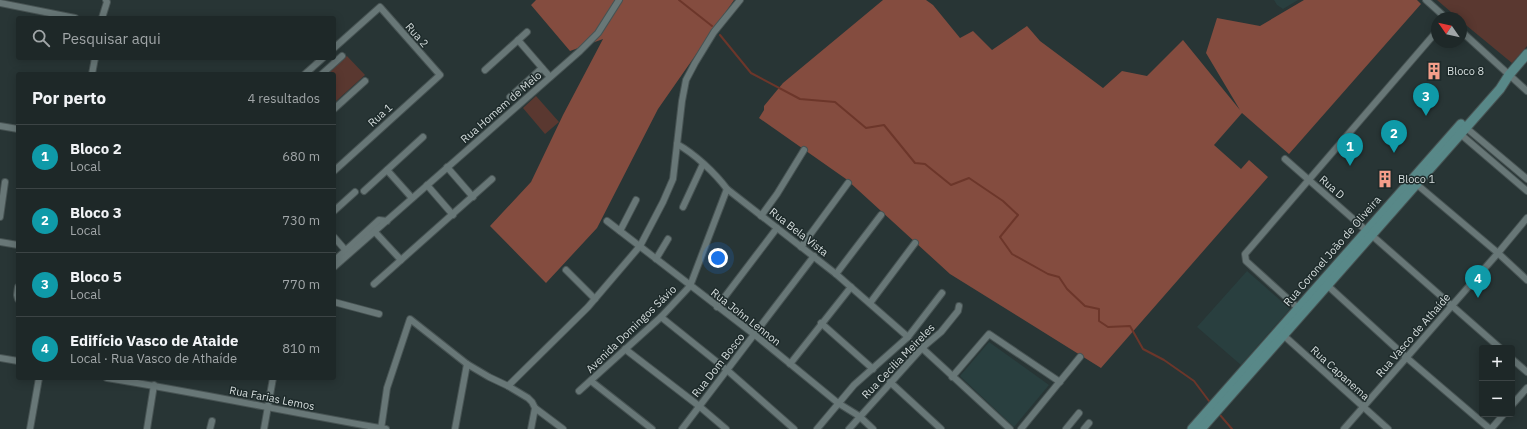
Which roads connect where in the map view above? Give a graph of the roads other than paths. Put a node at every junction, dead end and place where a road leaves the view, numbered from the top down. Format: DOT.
graph roads {
  1 [pos="619,0"];
  2 [pos="740,0"];
  3 [pos="1426,0"];
  4 [pos="106,1"];
  5 [pos="0,3"];
  6 [pos="1439,12"];
  7 [pos="66,16"];
  8 [pos="102,16"];
  9 [pos="527,32"];
  10 [pos="1467,36"];
  11 [pos="1431,38"];
  12 [pos="518,40"];
  13 [pos="336,46"];
  14 [pos="1527,54"];
  15 [pos="342,56"];
  16 [pos="95,60"];
  17 [pos="321,60"];
  18 [pos="542,68"];
  19 [pos="485,70"];
  20 [pos="92,72"];
  21 [pos="307,72"];
  22 [pos="324,72"];
  23 [pos="440,75"];
  24 [pos="1509,75"];
  25 [pos="550,77"];
  26 [pos="365,81"];
  27 [pos="1527,91"];
  28 [pos="510,97"];
  29 [pos="336,106"];
  30 [pos="0,126"];
  31 [pos="16,129"];
  32 [pos="1461,129"];
  33 [pos="423,137"];
  34 [pos="677,144"];
  35 [pos="804,150"];
  36 [pos="1285,159"];
  37 [pos="1508,162"];
  38 [pos="702,164"];
  39 [pos="447,167"];
  40 [pos="336,168"];
  41 [pos="1502,169"];
  42 [pos="387,170"];
  43 [pos="492,179"];
  44 [pos="1527,179"];
  45 [pos="1309,180"];
  46 [pos="5,182"];
  47 [pos="1414,182"];
  48 [pos="848,183"];
  49 [pos="427,184"];
  50 [pos="727,189"];
  51 [pos="364,191"];
  52 [pos="1527,191"];
  53 [pos="355,192"];
  54 [pos="473,197"];
  55 [pos="412,198"];
  56 [pos="636,200"];
  57 [pos="683,207"];
  58 [pos="336,209"];
  59 [pos="453,215"];
  60 [pos="881,215"];
  61 [pos="761,216"];
  62 [pos="0,217"];
  63 [pos="1527,218"];
  64 [pos="387,221"];
  65 [pos="607,221"];
  66 [pos="777,228"];
  67 [pos="620,231"];
  68 [pos="375,232"];
  69 [pos="1369,233"];
  70 [pos="336,239"];
  71 [pos="668,239"];
  72 [pos="0,242"];
  73 [pos="915,243"];
  74 [pos="16,246"];
  75 [pos="640,246"];
  76 [pos="801,247"];
  77 [pos="347,252"];
  78 [pos="1498,253"];
  79 [pos="814,256"];
  80 [pos="656,259"];
  81 [pos="336,260"];
  82 [pos="401,260"];
  83 [pos="336,265"];
  84 [pos="566,270"];
  85 [pos="836,274"];
  86 [pos="1527,280"];
  87 [pos="374,284"];
  88 [pos="1327,285"];
  89 [pos="690,286"];
  90 [pos="851,287"];
  91 [pos="942,293"];
  92 [pos="595,299"];
  93 [pos="336,303"];
  94 [pos="870,303"];
  95 [pos="959,306"];
  96 [pos="1452,306"];
  97 [pos="717,307"];
  98 [pos="1298,308"];
  99 [pos="379,314"];
  100 [pos="661,317"];
  101 [pos="821,323"];
  102 [pos="1281,333"];
  103 [pos="754,335"];
  104 [pos="908,337"];
  105 [pos="1497,345"];
  106 [pos="922,348"];
  107 [pos="624,349"];
  108 [pos="1080,357"];
  109 [pos="0,358"];
  110 [pos="1407,358"];
  111 [pos="16,361"];
  112 [pos="1515,362"];
  113 [pos="467,364"];
  114 [pos="790,364"];
  115 [pos="873,369"];
  116 [pos="727,370"];
  117 [pos="1527,372"];
  118 [pos="952,377"];
  119 [pos="40,380"];
  120 [pos="120,380"];
  121 [pos="273,380"];
  122 [pos="591,381"];
  123 [pos="890,382"];
  124 [pos="1060,382"];
  125 [pos="154,385"];
  126 [pos="508,386"];
  127 [pos="1527,388"];
  128 [pos="579,391"];
  129 [pos="838,402"];
  130 [pos="1515,402"];
  131 [pos="699,406"];
  132 [pos="1363,407"];
  133 [pos="267,408"];
  134 [pos="535,408"];
  135 [pos="1079,413"];
  136 [pos="859,416"];
  137 [pos="1501,417"];
  138 [pos="212,421"];
  139 [pos="337,421"];
  140 [pos="1089,423"];
  141 [pos="30,429"];
  142 [pos="147,429"];
  143 [pos="210,429"];
  144 [pos="264,429"];
  145 [pos="336,429"];
  146 [pos="383,429"];
  147 [pos="455,429"];
  148 [pos="531,429"];
  149 [pos="563,429"];
  150 [pos="652,429"];
  151 [pos="682,429"];
  152 [pos="726,429"];
  153 [pos="794,429"];
  154 [pos="817,429"];
  155 [pos="849,429"];
  156 [pos="873,429"];
  157 [pos="941,429"];
  158 [pos="1010,429"];
  159 [pos="1021,429"];
  160 [pos="1066,429"];
  161 [pos="1084,429"];
  162 [pos="1192,429"];
  163 [pos="1201,429"];
  164 [pos="1344,429"];
  165 [pos="1388,429"];
  166 [pos="1491,429"];
  1 -- 25 [label="street, Rua Homem de Melo"];
  2 -- 34 [label="street"];
  3 -- 6 [label="street"];
  4 -- 8 [label="street"];
  5 -- 7 [label="street"];
  9 -- 12 [label="street"];
  10 -- 24 [label="street"];
  11 -- 45 [label="street"];
  12 -- 18 [label="street"];
  12 -- 19 [label="street"];
  13 -- 23 [label="street, Rua 2"];
  14 -- 24 [label="street, Rua Coronel João de Oliveira"];
  15 -- 22 [label="street"];
  16 -- 20 [label="street"];
  17 -- 21 [label="street"];
  18 -- 25 [label="street"];
  18 -- 28 [label="street"];
  23 -- 40 [label="street, Rua 1"];
  24 -- 27 [label="street"];
  24 -- 32 [label="street, Rua Coronel João de Oliveira"];
  25 -- 39 [label="street, Rua Homem de Melo"];
  26 -- 29 [label="street"];
  30 -- 31 [label="street"];
  32 -- 37 [label="street"];
  32 -- 41 [label="street"];
  32 -- 47 [label="street, Rua Coronel João de Oliveira"];
  33 -- 42 [label="street"];
  34 -- 38 [label="street, Rua Bela Vista"];
  34 -- 75 [label="street"];
  35 -- 61 [label="street"];
  36 -- 45 [label="street, Rua D"];
  37 -- 41 [label="street"];
  37 -- 44 [label="street"];
  38 -- 50 [label="street, Rua Bela Vista"];
  38 -- 57 [label="street"];
  39 -- 49 [label="street, Rua Homem de Melo"];
  39 -- 54 [label="street"];
  41 -- 52 [label="street"];
  42 -- 51 [label="street"];
  42 -- 55 [label="street"];
  43 -- 54 [label="street"];
  45 -- 69 [label="street, Rua D"];
  45 -- 98 [label="street"];
  46 -- 62 [label="street"];
  47 -- 69 [label="street, Rua Coronel João de Oliveira"];
  47 -- 78 [label="street"];
  48 -- 76 [label="street"];
  49 -- 55 [label="street, Rua Homem de Melo"];
  49 -- 59 [label="street"];
  50 -- 61 [label="street, Rua Bela Vista"];
  50 -- 89 [label="street, Avenida Domingos Sávio"];
  53 -- 58 [label="street"];
  54 -- 59 [label="street"];
  55 -- 64 [label="street, Rua Homem de Melo"];
  56 -- 67 [label="street"];
  59 -- 82 [label="street"];
  60 -- 85 [label="street"];
  61 -- 66 [label="street, Rua Bela Vista"];
  63 -- 78 [label="street, Rua Vasco de Athaíde"];
  64 -- 68 [label="street, Rua Homem de Melo"];
  64 -- 77 [label="street, Rua Homem de Melo"];
  65 -- 67 [label="street, Rua John Lennon"];
  66 -- 76 [label="street, Rua Bela Vista"];
  66 -- 97 [label="street"];
  67 -- 75 [label="street, Rua John Lennon"];
  68 -- 77 [label="street, Rua Homem de Melo"];
  68 -- 82 [label="street"];
  69 -- 88 [label="street, Rua Coronel João de Oliveira"];
  69 -- 96 [label="street, Rua D"];
  69 -- 98 [label="street, Rua Coronel João de Oliveira"];
  70 -- 77 [label="street"];
  71 -- 80 [label="street"];
  72 -- 74 [label="street"];
  73 -- 94 [label="street"];
  75 -- 80 [label="street, Rua John Lennon"];
  75 -- 92 [label="street"];
  76 -- 79 [label="street, Rua Bela Vista"];
  77 -- 81 [label="street, Rua Homem de Melo"];
  77 -- 83 [label="street, Rua Homem de Melo"];
  78 -- 86 [label="street"];
  78 -- 96 [label="street, Rua Vasco de Athaíde"];
  79 -- 85 [label="street, Rua Bela Vista"];
  79 -- 103 [label="street, Rua Dom Bosco"];
  80 -- 89 [label="street, Rua John Lennon"];
  82 -- 87 [label="street"];
  84 -- 92 [label="street"];
  85 -- 90 [label="street, Rua Bela Vista"];
  88 -- 102 [label="street, Rua Coronel João de Oliveira"];
  88 -- 110 [label="street"];
  89 -- 97 [label="street, Rua John Lennon"];
  89 -- 100 [label="street, Avenida Domingos Sávio"];
  90 -- 94 [label="street, Rua Bela Vista"];
  90 -- 101 [label="street"];
  91 -- 104 [label="street, Rua Cecília Meireles"];
  92 -- 126 [label="street"];
  93 -- 99 [label="street"];
  94 -- 104 [label="street, Rua Bela Vista"];
  95 -- 106 [label="street, Rua Cecília Meireles"];
  96 -- 105 [label="street, Rua D"];
  96 -- 110 [label="street, Rua Vasco de Athaíde"];
  97 -- 103 [label="street, Rua John Lennon"];
  98 -- 102 [label="street, Rua Coronel João de Oliveira"];
  100 -- 107 [label="street, Avenida Domingos Sávio"];
  100 -- 116 [label="street"];
  101 -- 114 [label="street"];
  101 -- 115 [label="street"];
  102 -- 132 [label="street, Rua Capanema"];
  102 -- 162 [label="street, Rua Coronel João de Oliveira"];
  102 -- 163 [label="street, Rua Coronel João de Oliveira"];
  103 -- 114 [label="street, Rua John Lennon"];
  103 -- 116 [label="street, Rua Dom Bosco"];
  104 -- 115 [label="street, Rua Cecília Meireles"];
  106 -- 118 [label="street"];
  106 -- 123 [label="street, Rua Cecília Meireles"];
  107 -- 122 [label="street, Avenida Domingos Sávio"];
  107 -- 131 [label="street"];
  108 -- 124 [label="street"];
  109 -- 111 [label="street"];
  110 -- 132 [label="street, Rua Vasco de Athaíde"];
  110 -- 166 [label="street"];
  112 -- 117 [label="street"];
  113 -- 126 [label="street"];
  113 -- 146 [label="street"];
  113 -- 147 [label="street"];
  114 -- 129 [label="street, Rua John Lennon"];
  115 -- 129 [label="street, Rua Cecília Meireles"];
  116 -- 131 [label="street, Rua Dom Bosco"];
  116 -- 153 [label="street"];
  118 -- 124 [label="street"];
  118 -- 158 [label="street"];
  119 -- 141 [label="street"];
  120 -- 125 [label="street, Rua Farias Lemos"];
  121 -- 133 [label="street"];
  122 -- 128 [label="street, Avenida Domingos Sávio"];
  122 -- 150 [label="street"];
  123 -- 136 [label="street, Rua Cecília Meireles"];
  123 -- 157 [label="street"];
  124 -- 159 [label="street"];
  125 -- 133 [label="street, Rua Farias Lemos"];
  125 -- 142 [label="street"];
  126 -- 134 [label="street"];
  127 -- 130 [label="street"];
  129 -- 136 [label="street, Rua John Lennon"];
  129 -- 154 [label="street, Rua Cecília Meireles"];
  131 -- 151 [label="street, Rua Dom Bosco"];
  131 -- 152 [label="street"];
  132 -- 164 [label="street, Rua Vasco de Athaíde"];
  132 -- 165 [label="street, Rua Capanema"];
  133 -- 139 [label="street, Rua Farias Lemos"];
  133 -- 144 [label="street"];
  134 -- 148 [label="street"];
  134 -- 149 [label="street"];
  135 -- 160 [label="street"];
  136 -- 155 [label="street, Rua Cecília Meireles"];
  136 -- 156 [label="street, Rua John Lennon"];
  137 -- 166 [label="street"];
  138 -- 143 [label="street"];
  139 -- 145 [label="street"];
  139 -- 146 [label="street, Rua Farias Lemos"];
  140 -- 161 [label="street"];
}
